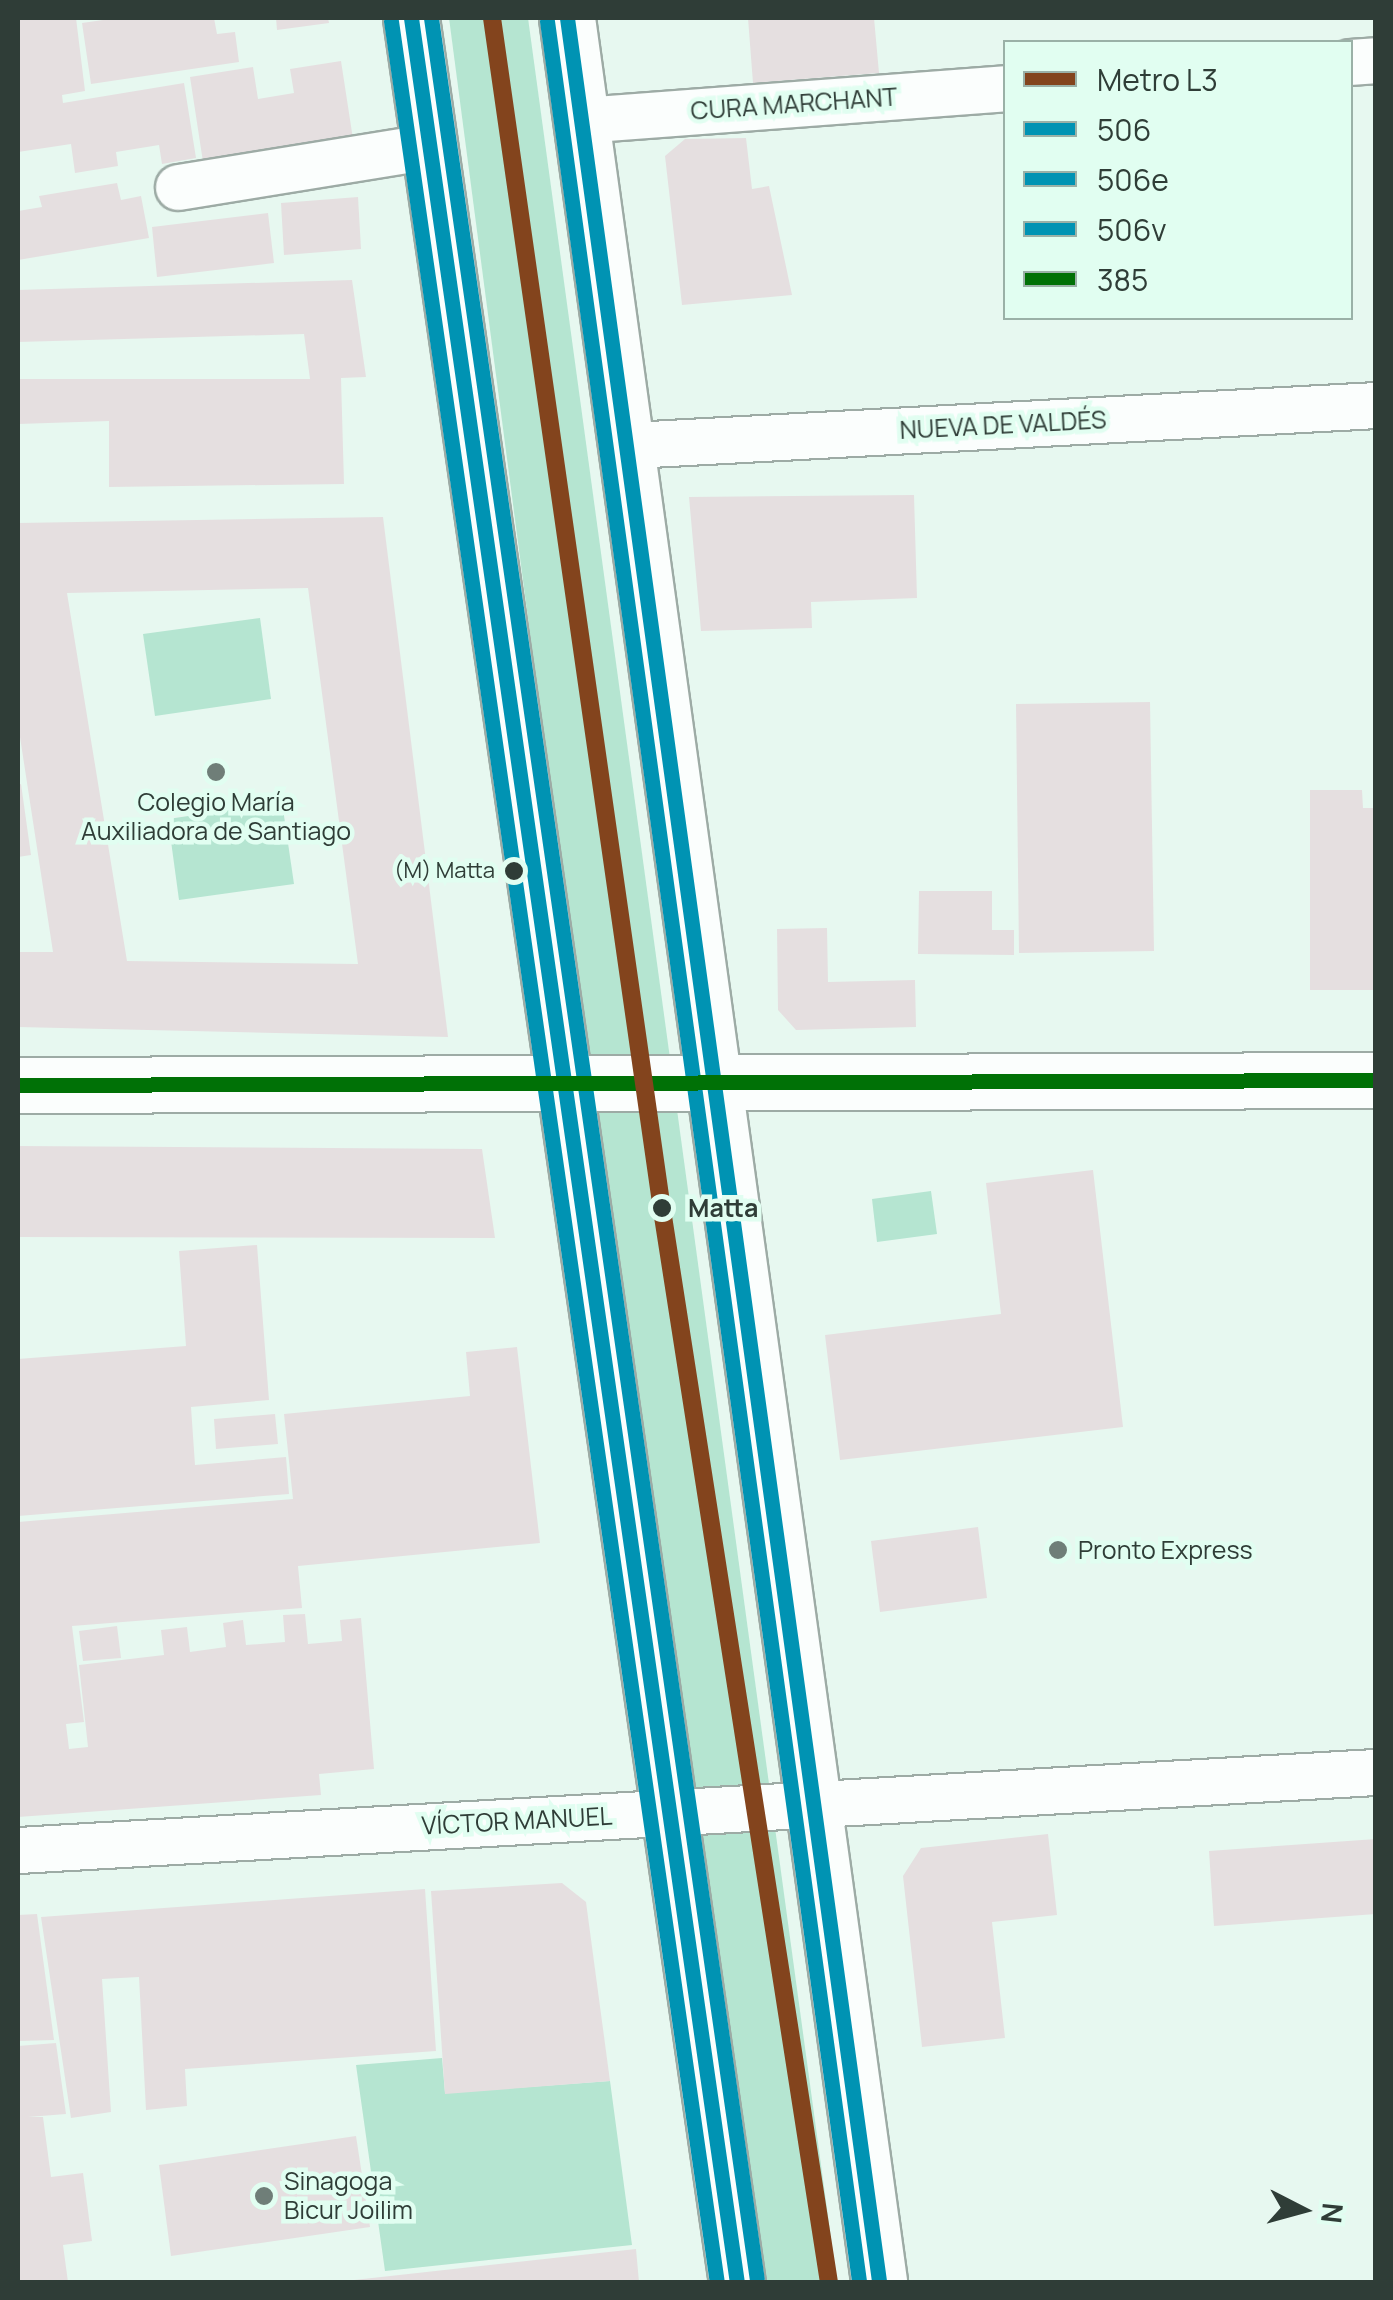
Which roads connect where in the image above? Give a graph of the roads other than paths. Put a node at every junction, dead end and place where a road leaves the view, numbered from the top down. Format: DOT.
graph roads {
  1 [pos="411,18"];
  2 [pos="568,18"];
  3 [pos="1003,88"];
  4 [pos="582,120"];
  5 [pos="430,146"];
  6 [pos="178,186"];
  7 [pos="1376,406"];
  8 [pos="631,445"];
  9 [pos="1376,1080"];
  10 [pos="18,1086"];
  11 [pos="562,1088"];
  12 [pos="714,1088"];
  13 [pos="1376,1772"];
  14 [pos="812,1804"];
  15 [pos="672,1812"];
  16 [pos="18,1850"];
  17 [pos="737,2282"];
  18 [pos="879,2282"];
  1 -- 5 [label="main road"];
  2 -- 4 [label="main road"];
  3 -- 4 [label="street, CURA MARCHANT"];
  4 -- 8 [label="main road"];
  5 -- 6 [label="street"];
  5 -- 11 [label="main road"];
  7 -- 8 [label="street, NUEVA DE VALDÉS"];
  8 -- 12 [label="main road"];
  9 -- 12 [label="main road"];
  10 -- 11 [label="main road"];
  11 -- 12 [label="main road"];
  11 -- 15 [label="main road"];
  12 -- 14 [label="main road"];
  13 -- 14 [label="street, VÍCTOR MANUEL"];
  14 -- 15 [label="street, VÍCTOR MANUEL"];
  14 -- 18 [label="main road"];
  15 -- 16 [label="street, VÍCTOR MANUEL"];
  15 -- 17 [label="main road"];
}
